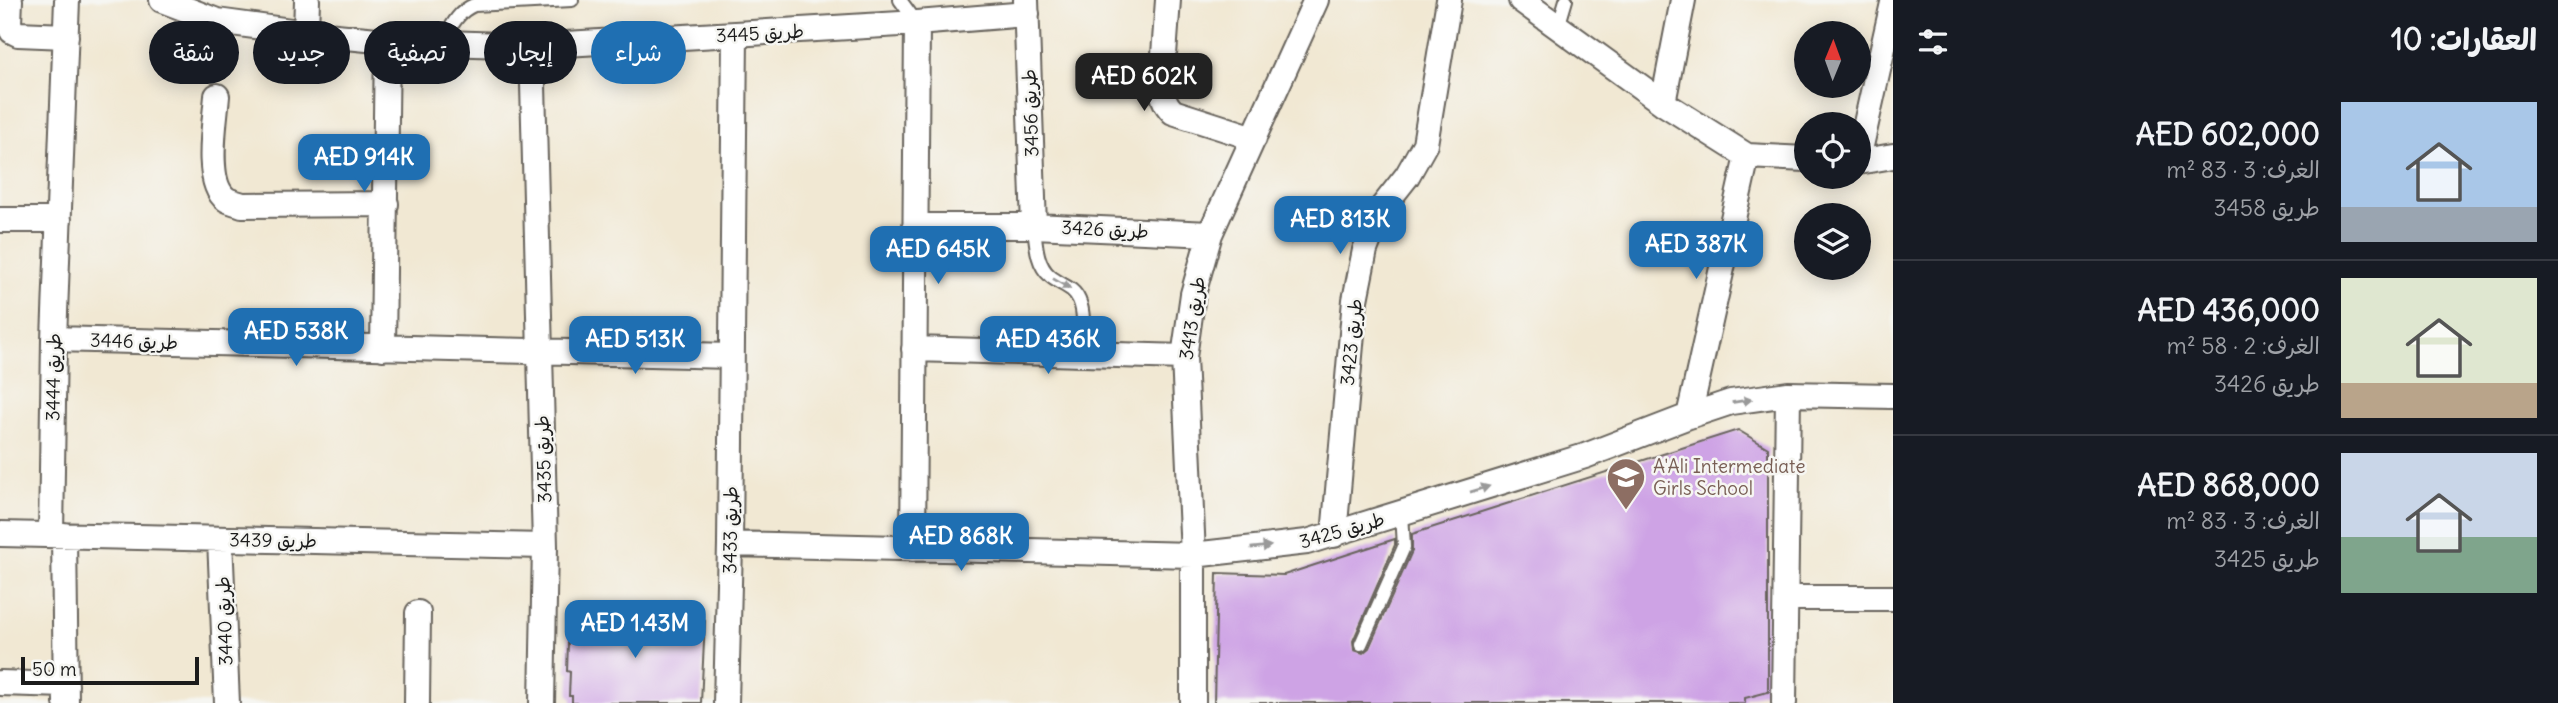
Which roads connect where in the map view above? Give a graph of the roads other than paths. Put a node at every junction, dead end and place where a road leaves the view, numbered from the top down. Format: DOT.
graph roads {
  1 [pos="10,0"];
  2 [pos="67,0"];
  3 [pos="162,0"];
  4 [pos="307,0"];
  5 [pos="572,0"];
  6 [pos="900,0"];
  7 [pos="1168,0"];
  8 [pos="1316,0"];
  9 [pos="1449,0"];
  10 [pos="1521,0"];
  11 [pos="1566,0"];
  12 [pos="1683,0"];
  13 [pos="1893,3"];
  14 [pos="1026,7"];
  15 [pos="306,21"];
  16 [pos="454,21"];
  17 [pos="917,23"];
  18 [pos="253,26"];
  19 [pos="1558,27"];
  20 [pos="735,34"];
  21 [pos="66,36"];
  22 [pos="577,43"];
  23 [pos="387,84"];
  24 [pos="532,84"];
  25 [pos="217,96"];
  26 [pos="1663,103"];
  27 [pos="1869,112"];
  28 [pos="1254,138"];
  29 [pos="1747,156"];
  30 [pos="1893,156"];
  31 [pos="1794,158"];
  32 [pos="1871,159"];
  33 [pos="386,204"];
  34 [pos="0,220"];
  35 [pos="59,220"];
  36 [pos="915,226"];
  37 [pos="1034,226"];
  38 [pos="1210,234"];
  39 [pos="54,339"];
  40 [pos="383,348"];
  41 [pos="914,349"];
  42 [pos="540,351"];
  43 [pos="1082,354"];
  44 [pos="731,356"];
  45 [pos="1184,357"];
  46 [pos="1788,394"];
  47 [pos="1893,396"];
  48 [pos="1689,416"];
  49 [pos="1402,513"];
  50 [pos="0,534"];
  51 [pos="57,535"];
  52 [pos="1334,535"];
  53 [pos="220,539"];
  54 [pos="730,544"];
  55 [pos="545,546"];
  56 [pos="913,549"];
  57 [pos="1193,555"];
  58 [pos="1787,598"];
  59 [pos="1893,598"];
  60 [pos="418,612"];
  61 [pos="1361,644"];
  62 [pos="0,683"];
  63 [pos="66,694"];
  64 [pos="227,703"];
  65 [pos="417,703"];
  66 [pos="542,703"];
  67 [pos="726,703"];
  68 [pos="1193,703"];
  69 [pos="1784,703"];
  1 -- 21 [label="street"];
  2 -- 21 [label="street, طريق 3444"];
  3 -- 18 [label="street, طريق 3445"];
  4 -- 15 [label="street"];
  5 -- 16 [label="lane"];
  6 -- 17 [label="lane"];
  7 -- 28 [label="street"];
  8 -- 28 [label="street, طريق 3413"];
  9 -- 52 [label="street, طريق 3423"];
  10 -- 19 [label="street"];
  11 -- 19 [label="lane"];
  12 -- 26 [label="street"];
  13 -- 27 [label="street"];
  14 -- 17 [label="street, طريق 3445"];
  14 -- 37 [label="street, طريق 3456"];
  17 -- 20 [label="street, طريق 3445"];
  17 -- 36 [label="street"];
  19 -- 26 [label="street"];
  20 -- 22 [label="street, طريق 3445"];
  20 -- 44 [label="street, طريق 3433"];
  21 -- 35 [label="street, طريق 3444"];
  23 -- 33 [label="street"];
  24 -- 42 [label="street, طريق 3435"];
  25 -- 33 [label="street"];
  26 -- 29 [label="street"];
  28 -- 38 [label="street, طريق 3413"];
  29 -- 31 [label="street"];
  29 -- 48 [label="street"];
  30 -- 32 [label="street"];
  33 -- 40 [label="street"];
  34 -- 35 [label="street"];
  35 -- 39 [label="street, طريق 3444"];
  36 -- 37 [label="street, طريق 3426"];
  36 -- 41 [label="street"];
  37 -- 38 [label="street, طريق 3426"];
  37 -- 43 [label="lane, one-way"];
  38 -- 45 [label="street, طريق 3413"];
  39 -- 40 [label="street, طريق 3446"];
  39 -- 51 [label="street, طريق 3444"];
  40 -- 42 [label="street, طريق 3446"];
  41 -- 43 [label="street"];
  41 -- 56 [label="street"];
  42 -- 44 [label="street"];
  42 -- 55 [label="street, طريق 3435"];
  43 -- 45 [label="street"];
  44 -- 54 [label="street, طريق 3433"];
  45 -- 57 [label="street, طريق 3413"];
  46 -- 47 [label="street, طريق 3425"];
  48 -- 46 [label="street, طريق 3425, one-way"];
  46 -- 58 [label="street"];
  49 -- 48 [label="street, طريق 3425, one-way"];
  49 -- 52 [label="street, طريق 3425"];
  49 -- 61 [label="lane"];
  50 -- 51 [label="street, طريق 3439"];
  51 -- 53 [label="street, طريق 3439"];
  51 -- 63 [label="street, طريق 3444"];
  57 -- 52 [label="street, طريق 3425, one-way"];
  53 -- 55 [label="street, طريق 3439"];
  53 -- 64 [label="street, طريق 3440"];
  54 -- 56 [label="street, طريق 3425"];
  54 -- 67 [label="street, طريق 3433"];
  55 -- 66 [label="street, طريق 3435"];
  56 -- 57 [label="street, طريق 3425"];
  57 -- 68 [label="street, طريق 3413"];
  58 -- 59 [label="street"];
  58 -- 69 [label="street"];
  60 -- 65 [label="street"];
  62 -- 63 [label="street"];
}
